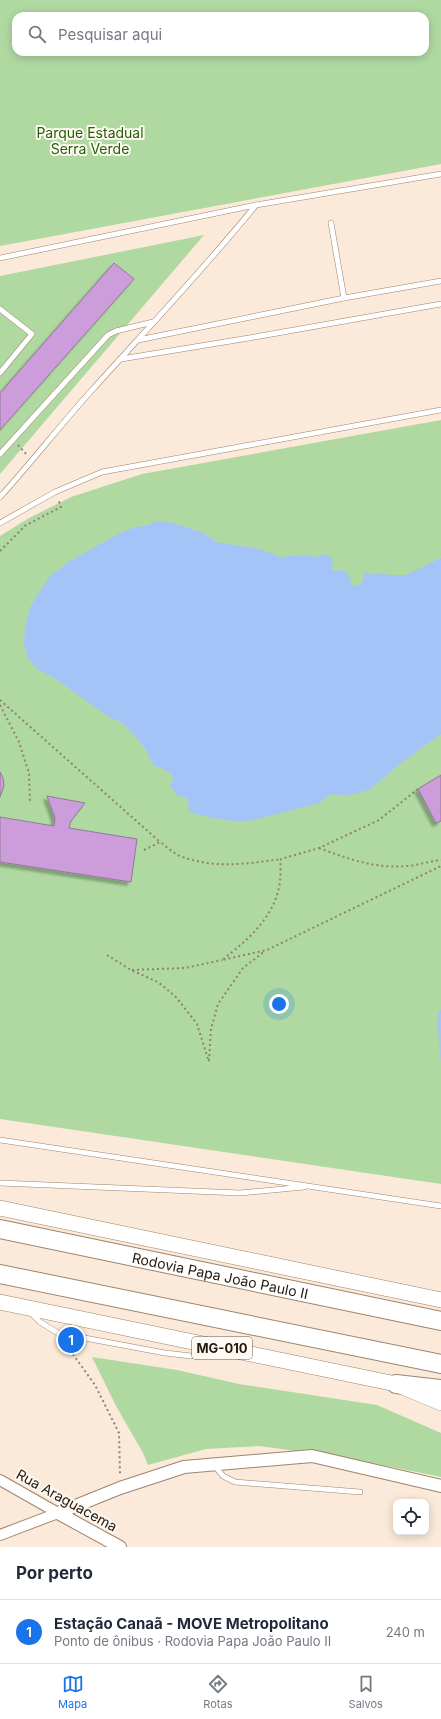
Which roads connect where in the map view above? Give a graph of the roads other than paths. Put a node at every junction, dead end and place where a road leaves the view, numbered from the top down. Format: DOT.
graph roads {
  1 [pos="441,174"];
  2 [pos="256,205"];
  3 [pos="331,223"];
  4 [pos="0,258"];
  5 [pos="441,281"];
  6 [pos="344,298"];
  7 [pos="441,304"];
  8 [pos="0,309"];
  9 [pos="154,322"];
  10 [pos="138,340"];
  11 [pos="121,359"];
  12 [pos="0,373"];
  13 [pos="441,410"];
  14 [pos="0,454"];
  15 [pos="0,497"];
  16 [pos="0,523"];
  17 [pos="0,1140"];
  18 [pos="0,1183"];
  19 [pos="313,1186"];
  20 [pos="441,1206"];
  21 [pos="0,1208"];
  22 [pos="0,1229"];
  23 [pos="0,1274"];
  24 [pos="441,1300"];
  25 [pos="0,1302"];
  26 [pos="26,1308"];
  27 [pos="441,1321"];
  28 [pos="231,1350"];
  29 [pos="441,1364"];
  30 [pos="396,1384"];
  31 [pos="441,1389"];
  32 [pos="441,1403"];
  33 [pos="213,1465"];
  34 [pos="0,1480"];
  35 [pos="441,1486"];
  36 [pos="360,1492"];
  37 [pos="58,1513"];
  38 [pos="0,1535"];
  39 [pos="120,1547"];
  1 -- 2 [label="lane"];
  2 -- 4 [label="lane"];
  2 -- 9 [label="lane"];
  3 -- 6 [label="lane"];
  5 -- 6 [label="lane"];
  6 -- 10 [label="lane"];
  7 -- 11 [label="lane"];
  8 -- 12 [label="lane"];
  9 -- 10 [label="lane"];
  9 -- 14 [label="lane"];
  10 -- 11 [label="lane"];
  11 -- 15 [label="lane"];
  13 -- 16 [label="lane"];
  17 -- 19 [label="lane"];
  18 -- 19 [label="lane"];
  19 -- 20 [label="lane"];
  21 -- 24 [label="main road"];
  22 -- 27 [label="highway, Rodovia Papa João Paulo II"];
  23 -- 29 [label="highway, MG-010"];
  25 -- 26 [label="main road, MG-010"];
  26 -- 28 [label="main road, MG-010"];
  26 -- 28 [label="lane"];
  28 -- 30 [label="main road, MG-010"];
  30 -- 31 [label="highway"];
  30 -- 32 [label="main road, MG-010"];
  33 -- 35 [label="street"];
  33 -- 36 [label="lane"];
  33 -- 37 [label="street"];
  34 -- 37 [label="street, Rua Araguacema"];
  37 -- 38 [label="street"];
  37 -- 39 [label="street, Rua Araguacema"];
}
